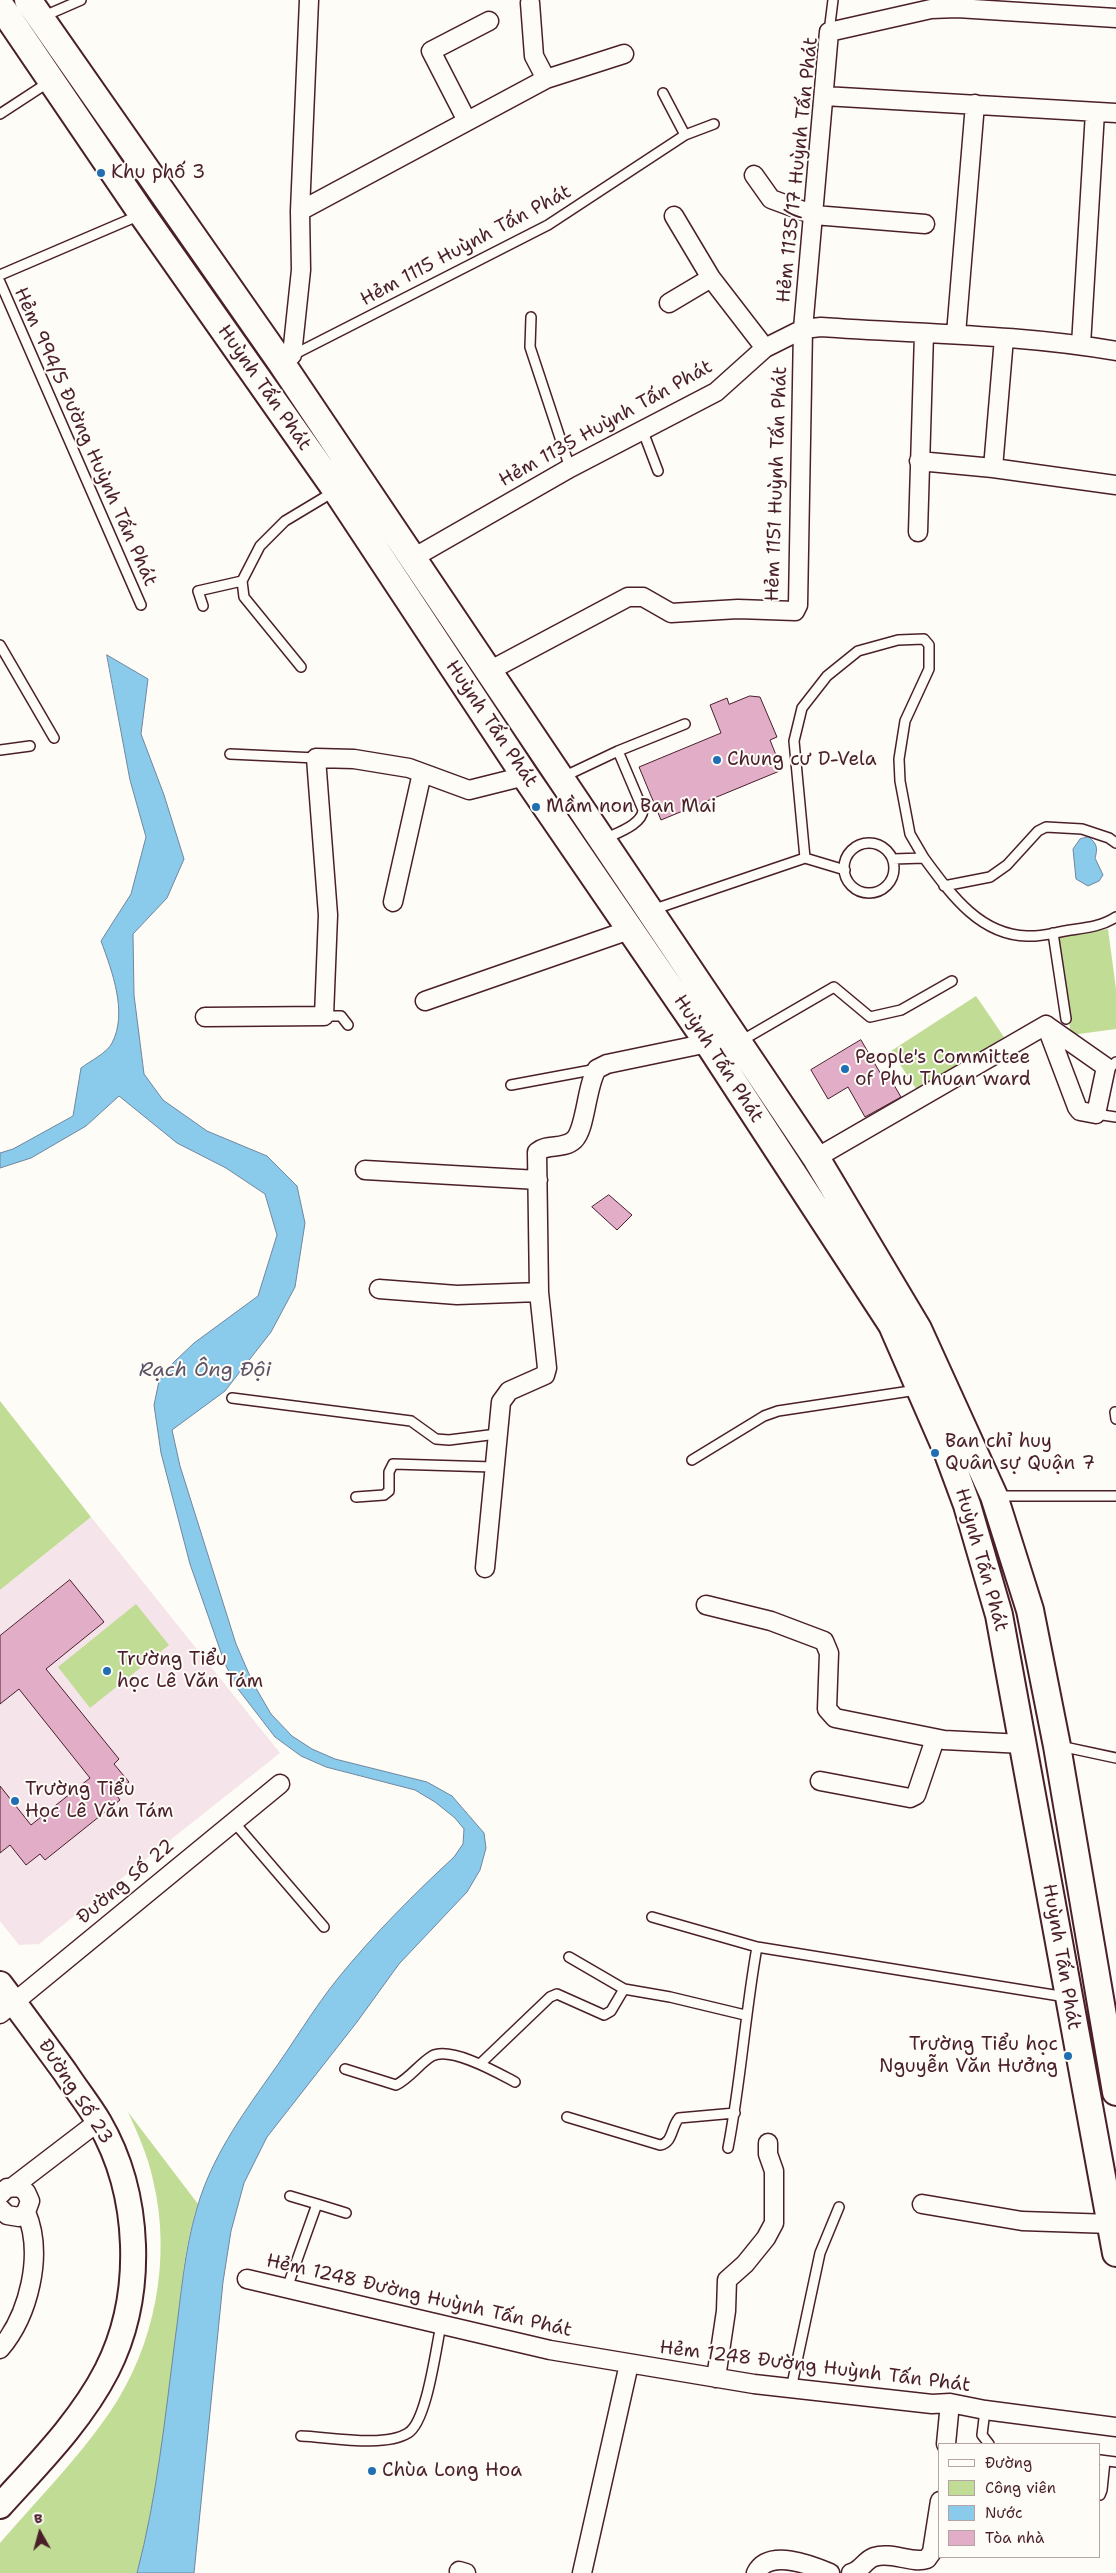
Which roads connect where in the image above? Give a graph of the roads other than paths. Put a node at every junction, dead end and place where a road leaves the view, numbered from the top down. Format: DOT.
graph roads {
  1 [pos="81,0"];
  2 [pos="309,0"];
  3 [pos="833,0"];
  4 [pos="530,3"];
  5 [pos="0,5"];
  6 [pos="34,9"];
  7 [pos="1116,18"];
  8 [pos="489,21"];
  9 [pos="829,32"];
  10 [pos="624,54"];
  11 [pos="546,79"];
  12 [pos="52,81"];
  13 [pos="663,94"];
  14 [pos="824,96"];
  15 [pos="975,104"];
  16 [pos="1095,112"];
  17 [pos="1116,113"];
  18 [pos="0,114"];
  19 [pos="466,119"];
  20 [pos="714,124"];
  21 [pos="685,135"];
  22 [pos="754,176"];
  23 [pos="300,211"];
  24 [pos="142,214"];
  25 [pos="814,215"];
  26 [pos="674,216"];
  27 [pos="924,224"];
  28 [pos="0,274"];
  29 [pos="711,278"];
  30 [pos="0,282"];
  31 [pos="669,303"];
  32 [pos="531,317"];
  33 [pos="803,329"];
  34 [pos="924,334"];
  35 [pos="956,334"];
  36 [pos="1004,338"];
  37 [pos="1081,345"];
  38 [pos="765,348"];
  39 [pos="1116,351"];
  40 [pos="286,358"];
  41 [pos="256,376"];
  42 [pos="642,429"];
  43 [pos="919,461"];
  44 [pos="570,468"];
  45 [pos="993,468"];
  46 [pos="658,471"];
  47 [pos="1116,485"];
  48 [pos="336,490"];
  49 [pos="918,532"];
  50 [pos="413,558"];
  51 [pos="242,581"];
  52 [pos="141,605"];
  53 [pos="203,606"];
  54 [pos="0,645"];
  55 [pos="301,667"];
  56 [pos="489,671"];
  57 [pos="466,687"];
  58 [pos="685,724"];
  59 [pos="54,738"];
  60 [pos="30,746"];
  61 [pos="0,750"];
  62 [pos="618,752"];
  63 [pos="230,754"];
  64 [pos="316,758"];
  65 [pos="422,773"];
  66 [pos="525,776"];
  67 [pos="560,778"];
  68 [pos="602,841"];
  69 [pos="1116,843"];
  70 [pos="805,858"];
  71 [pos="924,858"];
  72 [pos="893,859"];
  73 [pos="845,870"];
  74 [pos="944,886"];
  75 [pos="393,902"];
  76 [pos="1116,917"];
  77 [pos="641,920"];
  78 [pos="1053,933"];
  79 [pos="952,981"];
  80 [pos="425,1000"];
  81 [pos="324,1016"];
  82 [pos="205,1017"];
  83 [pos="1066,1019"];
  84 [pos="348,1025"];
  85 [pos="1046,1026"];
  86 [pos="738,1043"];
  87 [pos="713,1050"];
  88 [pos="1111,1064"];
  89 [pos="597,1069"];
  90 [pos="511,1085"];
  91 [pos="1096,1114"];
  92 [pos="1116,1117"];
  93 [pos="816,1158"];
  94 [pos="365,1170"];
  95 [pos="792,1172"];
  96 [pos="538,1180"];
  97 [pos="379,1289"];
  98 [pos="539,1292"];
  99 [pos="920,1390"];
  100 [pos="232,1398"];
  101 [pos="1115,1412"];
  102 [pos="1116,1419"];
  103 [pos="497,1434"];
  104 [pos="692,1460"];
  105 [pos="493,1467"];
  106 [pos="994,1496"];
  107 [pos="1116,1496"];
  108 [pos="356,1498"];
  109 [pos="485,1568"];
  110 [pos="706,1605"];
  111 [pos="935,1739"];
  112 [pos="1023,1744"];
  113 [pos="1057,1746"];
  114 [pos="1116,1758"];
  115 [pos="820,1781"];
  116 [pos="280,1784"];
  117 [pos="234,1821"];
  118 [pos="652,1916"];
  119 [pos="324,1926"];
  120 [pos="756,1947"];
  121 [pos="569,1957"];
  122 [pos="0,1984"];
  123 [pos="624,1989"];
  124 [pos="1099,1994"];
  125 [pos="1069,1997"];
  126 [pos="7,2008"];
  127 [pos="745,2015"];
  128 [pos="1113,2058"];
  129 [pos="480,2064"];
  130 [pos="345,2069"];
  131 [pos="515,2082"];
  132 [pos="1116,2092"];
  133 [pos="735,2113"];
  134 [pos="568,2117"];
  135 [pos="99,2121"];
  136 [pos="768,2144"];
  137 [pos="728,2148"];
  138 [pos="7,2191"];
  139 [pos="290,2196"];
  140 [pos="317,2204"];
  141 [pos="922,2204"];
  142 [pos="839,2207"];
  143 [pos="0,2208"];
  144 [pos="26,2212"];
  145 [pos="346,2213"];
  146 [pos="1111,2224"];
  147 [pos="1116,2253"];
  148 [pos="247,2279"];
  149 [pos="287,2288"];
  150 [pos="441,2325"];
  151 [pos="0,2350"];
  152 [pos="629,2364"];
  153 [pos="716,2378"];
  154 [pos="791,2389"];
  155 [pos="950,2403"];
  156 [pos="985,2410"];
  157 [pos="1116,2427"];
  158 [pos="301,2436"];
  159 [pos="946,2443"];
  160 [pos="988,2443"];
  161 [pos="1102,2461"];
  162 [pos="1116,2462"];
  163 [pos="1101,2492"];
  164 [pos="0,2506"];
  165 [pos="938,2514"];
  166 [pos="582,2573"];
  167 [pos="756,2573"];
  168 [pos="830,2573"];
  169 [pos="851,2573"];
  1 -- 6 [label="lane"];
  2 -- 23 [label="street"];
  3 -- 9 [label="lane"];
  4 -- 11 [label="street"];
  5 -- 12 [label="main road, Huỳnh Tấn Phát"];
  6 -- 40 [label="main road, Huỳnh Tấn Phát"];
  7 -- 9 [label="street, Hẻm 1135/17 Huỳnh Tấn Phát"];
  8 -- 19 [label="street"];
  9 -- 14 [label="street, Hẻm 1135/17 Huỳnh Tấn Phát"];
  10 -- 11 [label="street"];
  11 -- 19 [label="street"];
  12 -- 18 [label="lane"];
  12 -- 24 [label="main road, Huỳnh Tấn Phát"];
  13 -- 21 [label="lane"];
  14 -- 15 [label="street"];
  14 -- 25 [label="street, Hẻm 1135/17 Huỳnh Tấn Phát"];
  15 -- 16 [label="street"];
  15 -- 35 [label="street"];
  16 -- 17 [label="street"];
  16 -- 37 [label="street"];
  19 -- 23 [label="street"];
  20 -- 21 [label="lane, Hẻm 1115 Huỳnh Tấn Phát"];
  21 -- 40 [label="lane, Hẻm 1115 Huỳnh Tấn Phát"];
  22 -- 25 [label="street"];
  23 -- 40 [label="street"];
  24 -- 28 [label="lane"];
  24 -- 41 [label="main road, Huỳnh Tấn Phát"];
  25 -- 27 [label="street"];
  25 -- 33 [label="street, Hẻm 1135/17 Huỳnh Tấn Phát"];
  26 -- 29 [label="street"];
  29 -- 31 [label="street"];
  29 -- 38 [label="street"];
  30 -- 52 [label="lane, Hẻm 994/5 Đường Huỳnh Tấn Phát"];
  32 -- 44 [label="lane"];
  33 -- 34 [label="street, Hẻm 1135 Huỳnh Tấn Phát"];
  33 -- 38 [label="street, Hẻm 1135 Huỳnh Tấn Phát"];
  33 -- 56 [label="street, Hẻm 1151 Huỳnh Tấn Phát"];
  34 -- 35 [label="street, Hẻm 1135 Huỳnh Tấn Phát"];
  34 -- 43 [label="street"];
  35 -- 36 [label="street, Hẻm 1135 Huỳnh Tấn Phát"];
  36 -- 37 [label="street, Hẻm 1135 Huỳnh Tấn Phát"];
  36 -- 45 [label="street"];
  37 -- 39 [label="street, Hẻm 1135 Huỳnh Tấn Phát"];
  38 -- 42 [label="street, Hẻm 1135 Huỳnh Tấn Phát"];
  40 -- 41 [label="main road"];
  40 -- 50 [label="main road, Huỳnh Tấn Phát"];
  41 -- 48 [label="main road, Huỳnh Tấn Phát"];
  42 -- 44 [label="street, Hẻm 1135 Huỳnh Tấn Phát"];
  42 -- 46 [label="lane"];
  43 -- 45 [label="street"];
  43 -- 49 [label="street"];
  44 -- 50 [label="street, Hẻm 1135 Huỳnh Tấn Phát"];
  45 -- 47 [label="street"];
  48 -- 51 [label="lane"];
  48 -- 57 [label="main road, Huỳnh Tấn Phát"];
  50 -- 56 [label="main road, Huỳnh Tấn Phát"];
  51 -- 53 [label="lane"];
  51 -- 55 [label="lane"];
  54 -- 59 [label="lane"];
  56 -- 57 [label="main road"];
  56 -- 67 [label="main road, Huỳnh Tấn Phát"];
  57 -- 66 [label="main road, Huỳnh Tấn Phát"];
  58 -- 62 [label="lane"];
  60 -- 61 [label="lane"];
  62 -- 67 [label="lane"];
  62 -- 68 [label="lane"];
  63 -- 64 [label="lane"];
  64 -- 65 [label="street"];
  64 -- 81 [label="street"];
  65 -- 66 [label="street"];
  65 -- 75 [label="street"];
  66 -- 77 [label="main road, Huỳnh Tấn Phát"];
  67 -- 68 [label="main road, Huỳnh Tấn Phát"];
  68 -- 77 [label="main road, Huỳnh Tấn Phát"];
  69 -- 74 [label="lane"];
  70 -- 71 [label="lane"];
  70 -- 73 [label="lane"];
  70 -- 77 [label="lane"];
  71 -- 72 [label="lane"];
  71 -- 74 [label="lane"];
  72 -- 73 [label="lane"];
  72 -- 73 [label="lane"];
  74 -- 78 [label="lane"];
  76 -- 78 [label="lane"];
  77 -- 80 [label="street"];
  77 -- 86 [label="main road, Huỳnh Tấn Phát"];
  77 -- 87 [label="main road, Huỳnh Tấn Phát"];
  78 -- 83 [label="lane"];
  79 -- 86 [label="lane"];
  81 -- 82 [label="street"];
  81 -- 84 [label="lane"];
  85 -- 88 [label="street"];
  85 -- 91 [label="street"];
  85 -- 93 [label="street"];
  86 -- 87 [label="main road"];
  86 -- 93 [label="main road, Huỳnh Tấn Phát"];
  87 -- 89 [label="street"];
  87 -- 95 [label="main road, Huỳnh Tấn Phát"];
  88 -- 91 [label="street"];
  89 -- 90 [label="lane"];
  89 -- 96 [label="street"];
  91 -- 92 [label="lane"];
  93 -- 95 [label="main road"];
  93 -- 106 [label="main road, Huỳnh Tấn Phát"];
  94 -- 96 [label="street"];
  95 -- 99 [label="main road, Huỳnh Tấn Phát"];
  96 -- 98 [label="street"];
  97 -- 98 [label="street"];
  98 -- 103 [label="street"];
  99 -- 104 [label="lane"];
  99 -- 112 [label="main road, Huỳnh Tấn Phát"];
  100 -- 103 [label="lane"];
  101 -- 102 [label="lane"];
  103 -- 105 [label="street"];
  105 -- 108 [label="lane"];
  105 -- 109 [label="street"];
  106 -- 107 [label="lane"];
  106 -- 113 [label="main road, Huỳnh Tấn Phát"];
  110 -- 111 [label="street"];
  111 -- 112 [label="street"];
  111 -- 115 [label="street"];
  112 -- 125 [label="main road, Huỳnh Tấn Phát"];
  113 -- 114 [label="lane"];
  113 -- 124 [label="main road, Huỳnh Tấn Phát"];
  116 -- 117 [label="street, Đường Số 22"];
  117 -- 119 [label="lane"];
  117 -- 126 [label="street, Đường Số 22"];
  118 -- 120 [label="lane"];
  120 -- 125 [label="lane"];
  120 -- 127 [label="lane"];
  121 -- 123 [label="lane"];
  122 -- 126 [label="street, Đường Số 23"];
  123 -- 127 [label="lane"];
  123 -- 129 [label="lane"];
  124 -- 125 [label="main road"];
  124 -- 128 [label="main road, Huỳnh Tấn Phát"];
  125 -- 146 [label="main road, Huỳnh Tấn Phát"];
  126 -- 135 [label="street, Đường Số 23"];
  127 -- 133 [label="lane"];
  128 -- 132 [label="main road, Huỳnh Tấn Phát"];
  129 -- 130 [label="lane"];
  129 -- 131 [label="lane"];
  133 -- 134 [label="lane"];
  133 -- 137 [label="lane"];
  135 -- 138 [label="street"];
  135 -- 164 [label="street, Đường Số 23"];
  136 -- 153 [label="street"];
  138 -- 144 [label="street"];
  139 -- 140 [label="lane"];
  140 -- 145 [label="lane"];
  140 -- 149 [label="lane"];
  141 -- 146 [label="street"];
  142 -- 154 [label="lane"];
  143 -- 144 [label="street"];
  144 -- 151 [label="street"];
  146 -- 147 [label="main road, Huỳnh Tấn Phát"];
  148 -- 149 [label="street, Hẻm 1248 Đường Huỳnh Tấn Phát"];
  149 -- 150 [label="street, Hẻm 1248 Đường Huỳnh Tấn Phát"];
  150 -- 152 [label="street, Hẻm 1248 Đường Huỳnh Tấn Phát"];
  150 -- 158 [label="lane"];
  152 -- 153 [label="street, Hẻm 1248 Đường Huỳnh Tấn Phát"];
  152 -- 166 [label="street"];
  153 -- 154 [label="street, Hẻm 1248 Đường Huỳnh Tấn Phát"];
  154 -- 155 [label="street, Hẻm 1248 Đường Huỳnh Tấn Phát"];
  155 -- 156 [label="street, Hẻm 1248 Đường Huỳnh Tấn Phát"];
  155 -- 159 [label="street"];
  156 -- 157 [label="street, Hẻm 1248 Đường Huỳnh Tấn Phát"];
  156 -- 160 [label="lane"];
  161 -- 162 [label="lane"];
  161 -- 163 [label="lane"];
  165 -- 169 [label="street"];
  167 -- 168 [label="street"];
}
